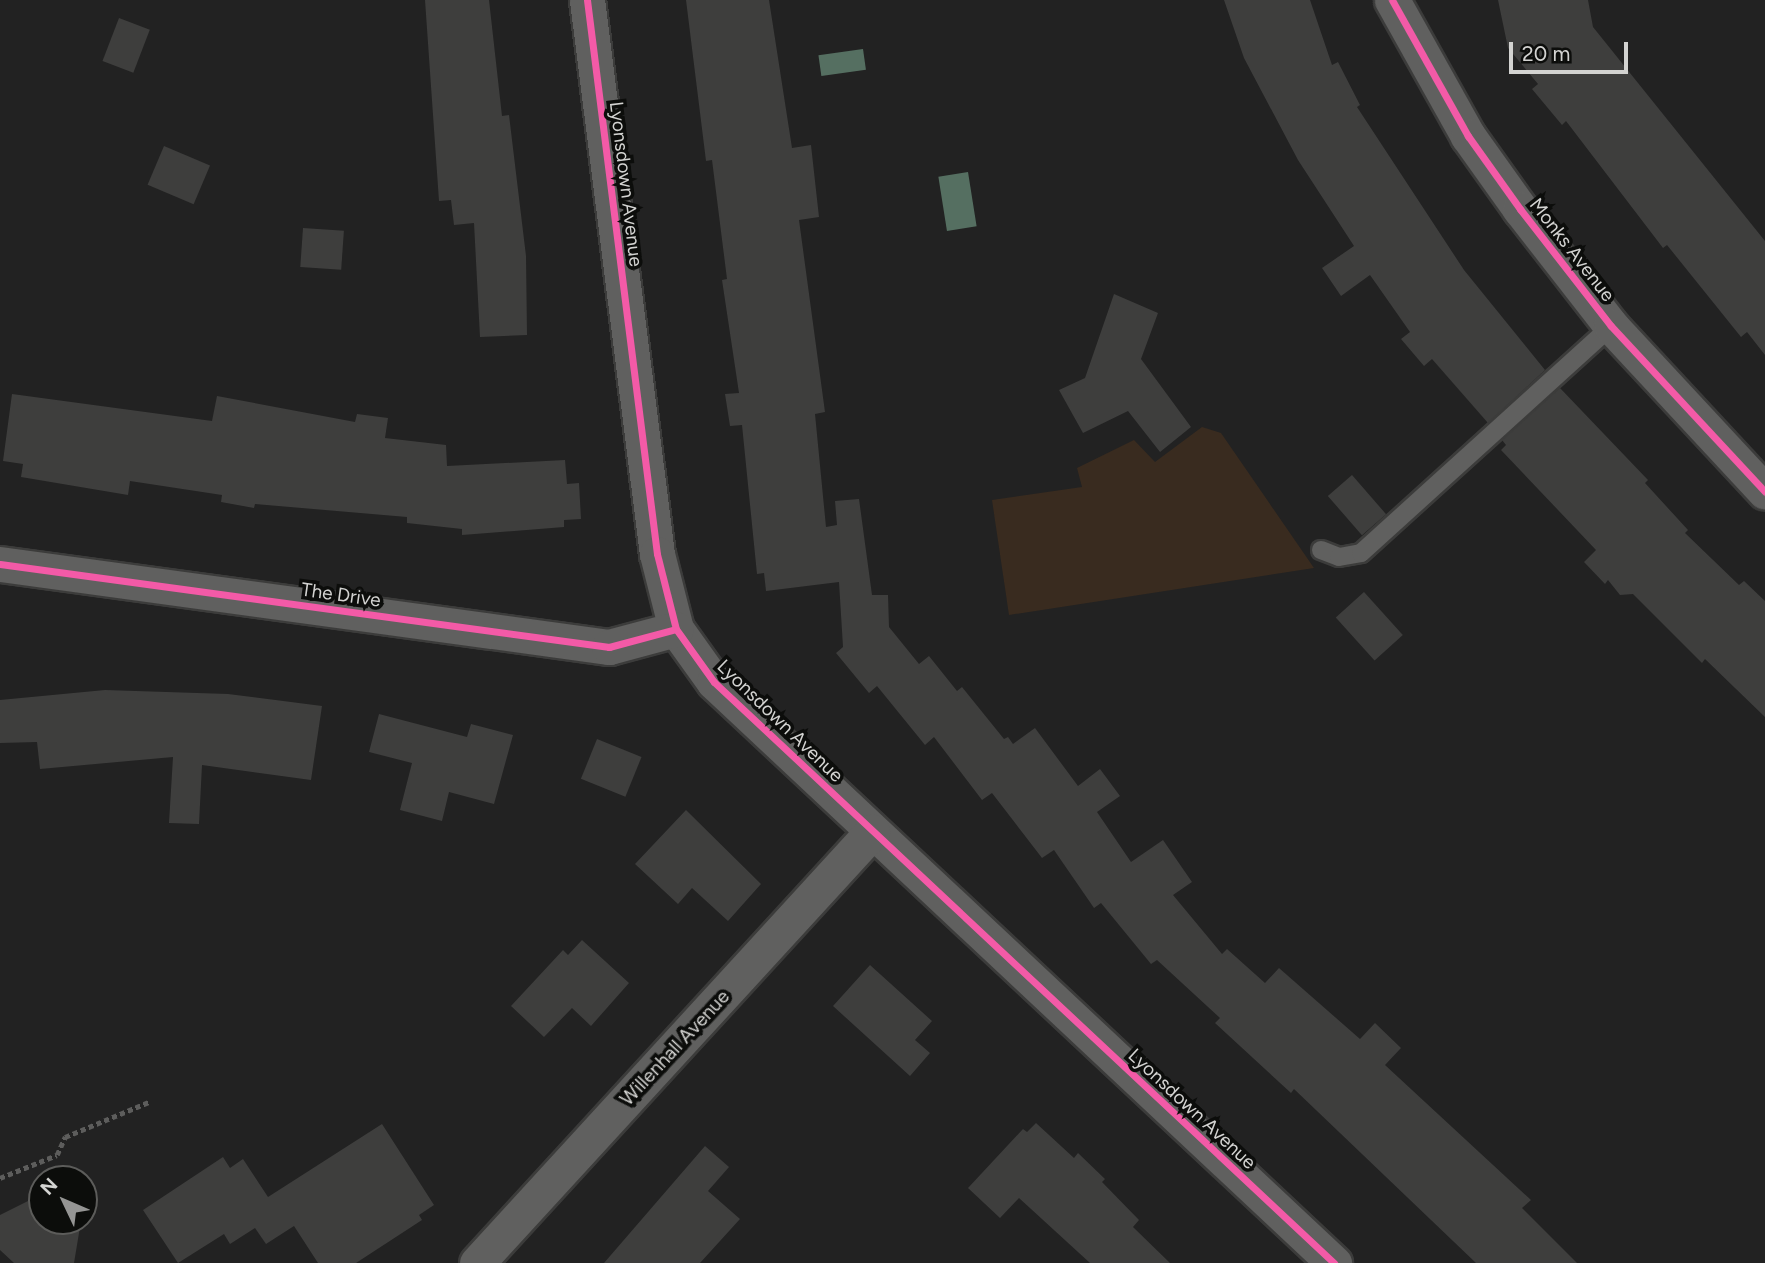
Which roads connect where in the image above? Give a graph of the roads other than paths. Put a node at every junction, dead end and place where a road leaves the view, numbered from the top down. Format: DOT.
graph roads {
  1 [pos="587,0"];
  2 [pos="1392,0"];
  3 [pos="1611,326"];
  4 [pos="1765,492"];
  5 [pos="1321,550"];
  6 [pos="0,564"];
  7 [pos="676,629"];
  8 [pos="872,832"];
  9 [pos="477,1263"];
  10 [pos="1334,1263"];
  1 -- 7 [label="street, Lyonsdown Avenue"];
  2 -- 3 [label="street, Monks Avenue"];
  3 -- 4 [label="street, Monks Avenue"];
  3 -- 5 [label="lane, Monks Avenue"];
  6 -- 7 [label="street, The Drive"];
  7 -- 8 [label="street, Lyonsdown Avenue"];
  8 -- 9 [label="street, Willenhall Avenue"];
  8 -- 10 [label="street, Lyonsdown Avenue"];
}
